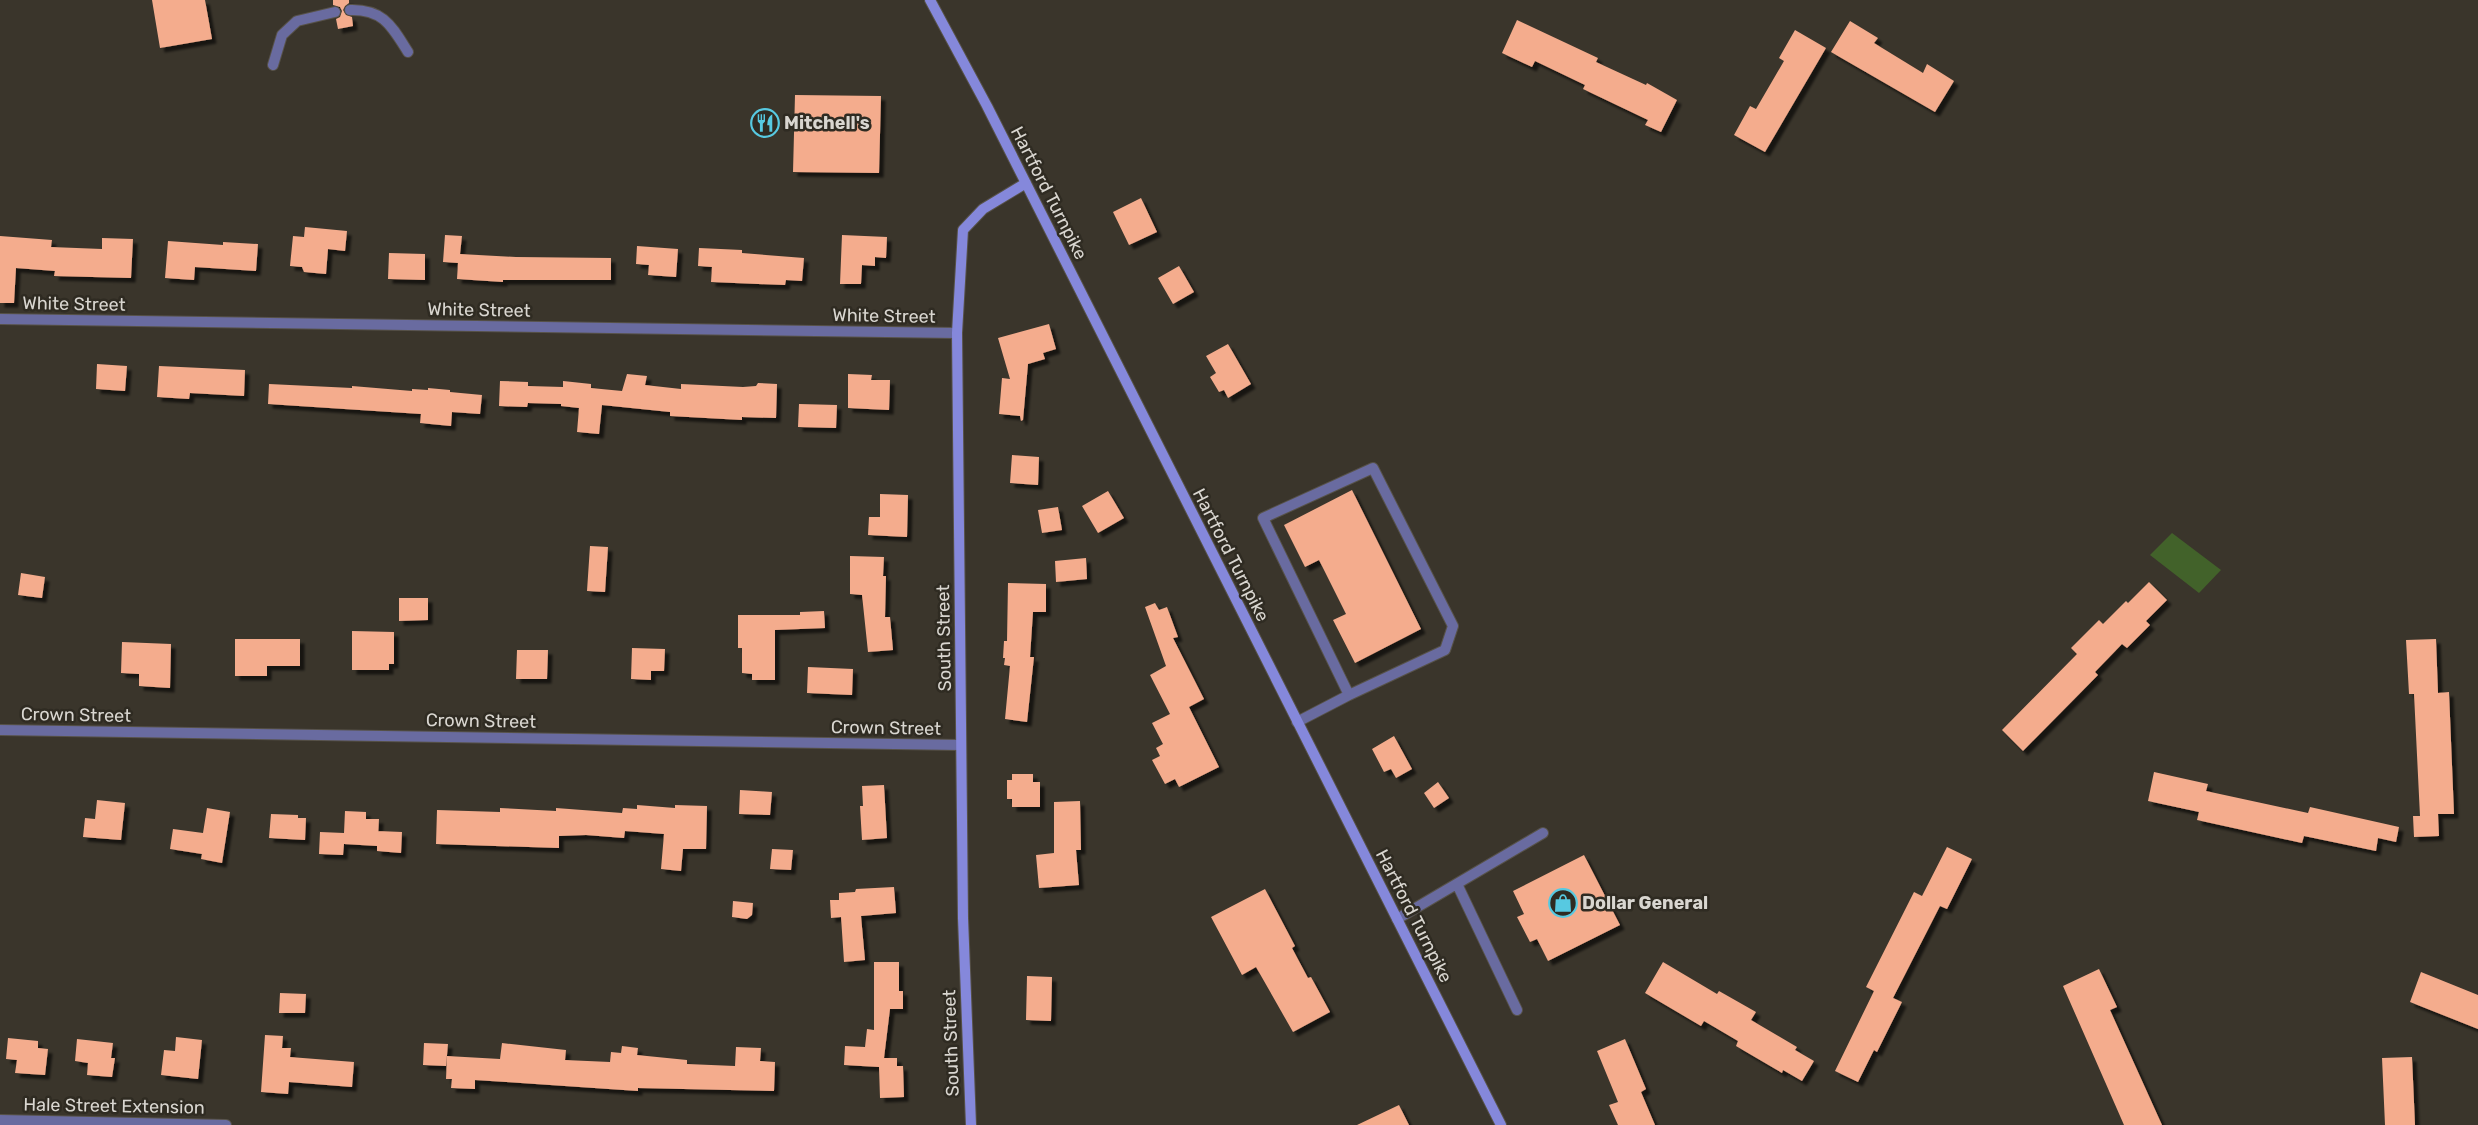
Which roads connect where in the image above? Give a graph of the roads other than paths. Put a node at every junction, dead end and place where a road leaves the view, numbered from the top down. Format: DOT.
graph roads {
  1 [pos="930,0"];
  2 [pos="350,10"];
  3 [pos="335,12"];
  4 [pos="408,52"];
  5 [pos="273,65"];
  6 [pos="1026,183"];
  7 [pos="0,319"];
  8 [pos="957,333"];
  9 [pos="1349,695"];
  10 [pos="1297,722"];
  11 [pos="0,730"];
  12 [pos="961,745"];
  13 [pos="1543,833"];
  14 [pos="1457,884"];
  15 [pos="1397,919"];
  16 [pos="1517,1010"];
  17 [pos="0,1120"];
  18 [pos="226,1125"];
  19 [pos="971,1125"];
  20 [pos="1502,1125"];
  1 -- 6 [label="main road, Hartford Turnpike"];
  2 -- 4 [label="street"];
  3 -- 5 [label="street"];
  6 -- 8 [label="main road, South Street"];
  6 -- 10 [label="main road, Hartford Turnpike"];
  7 -- 8 [label="street, White Street"];
  8 -- 12 [label="main road, South Street"];
  9 -- 9 [label="street"];
  9 -- 10 [label="street"];
  10 -- 15 [label="main road, Hartford Turnpike"];
  11 -- 12 [label="street, Crown Street"];
  12 -- 19 [label="main road, South Street"];
  13 -- 14 [label="street"];
  14 -- 15 [label="street"];
  14 -- 16 [label="street"];
  15 -- 20 [label="main road, Hartford Turnpike"];
  17 -- 18 [label="street, Hale Street Extension"];
}
